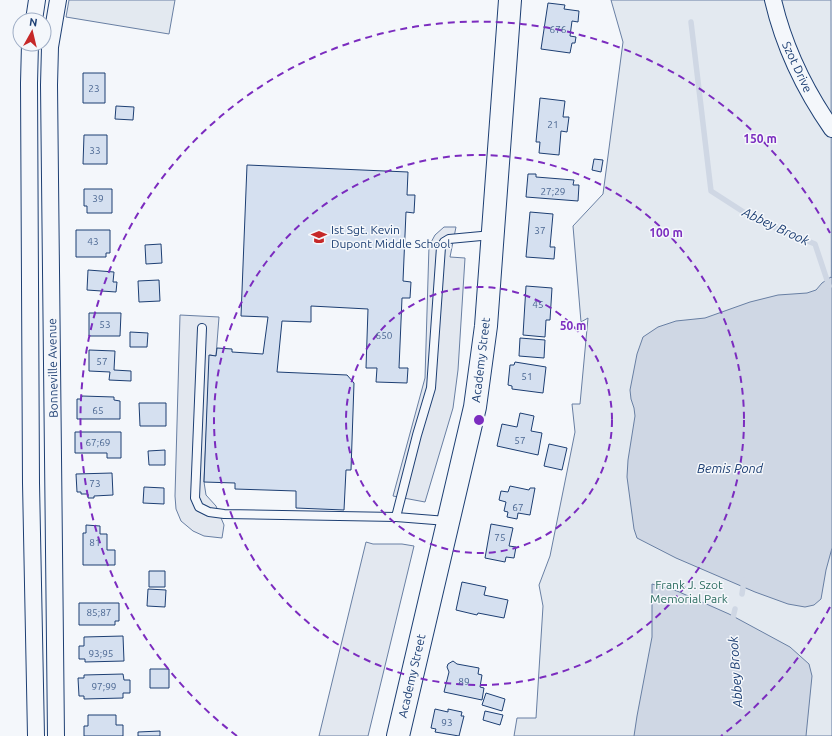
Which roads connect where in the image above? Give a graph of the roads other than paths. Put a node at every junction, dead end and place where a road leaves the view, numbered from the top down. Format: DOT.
graph roads {
  1 [pos="37,0"];
  2 [pos="58,0"];
  3 [pos="510,0"];
  4 [pos="773,0"];
  5 [pos="35,12"];
  6 [pos="30,52"];
  7 [pos="832,129"];
  8 [pos="492,235"];
  9 [pos="202,328"];
  10 [pos="396,517"];
  11 [pos="448,521"];
  12 [pos="36,736"];
  13 [pos="56,736"];
  14 [pos="398,736"];
  1 -- 5 [label="street"];
  2 -- 13 [label="street, Bonneville Avenue"];
  3 -- 8 [label="street, Academy Street"];
  4 -- 7 [label="street, Szot Drive"];
  6 -- 12 [label="street, Bonneville Avenue"];
  8 -- 10 [label="lane"];
  8 -- 11 [label="street, Academy Street"];
  9 -- 10 [label="lane"];
  10 -- 11 [label="lane"];
  11 -- 14 [label="street, Academy Street"];
}
